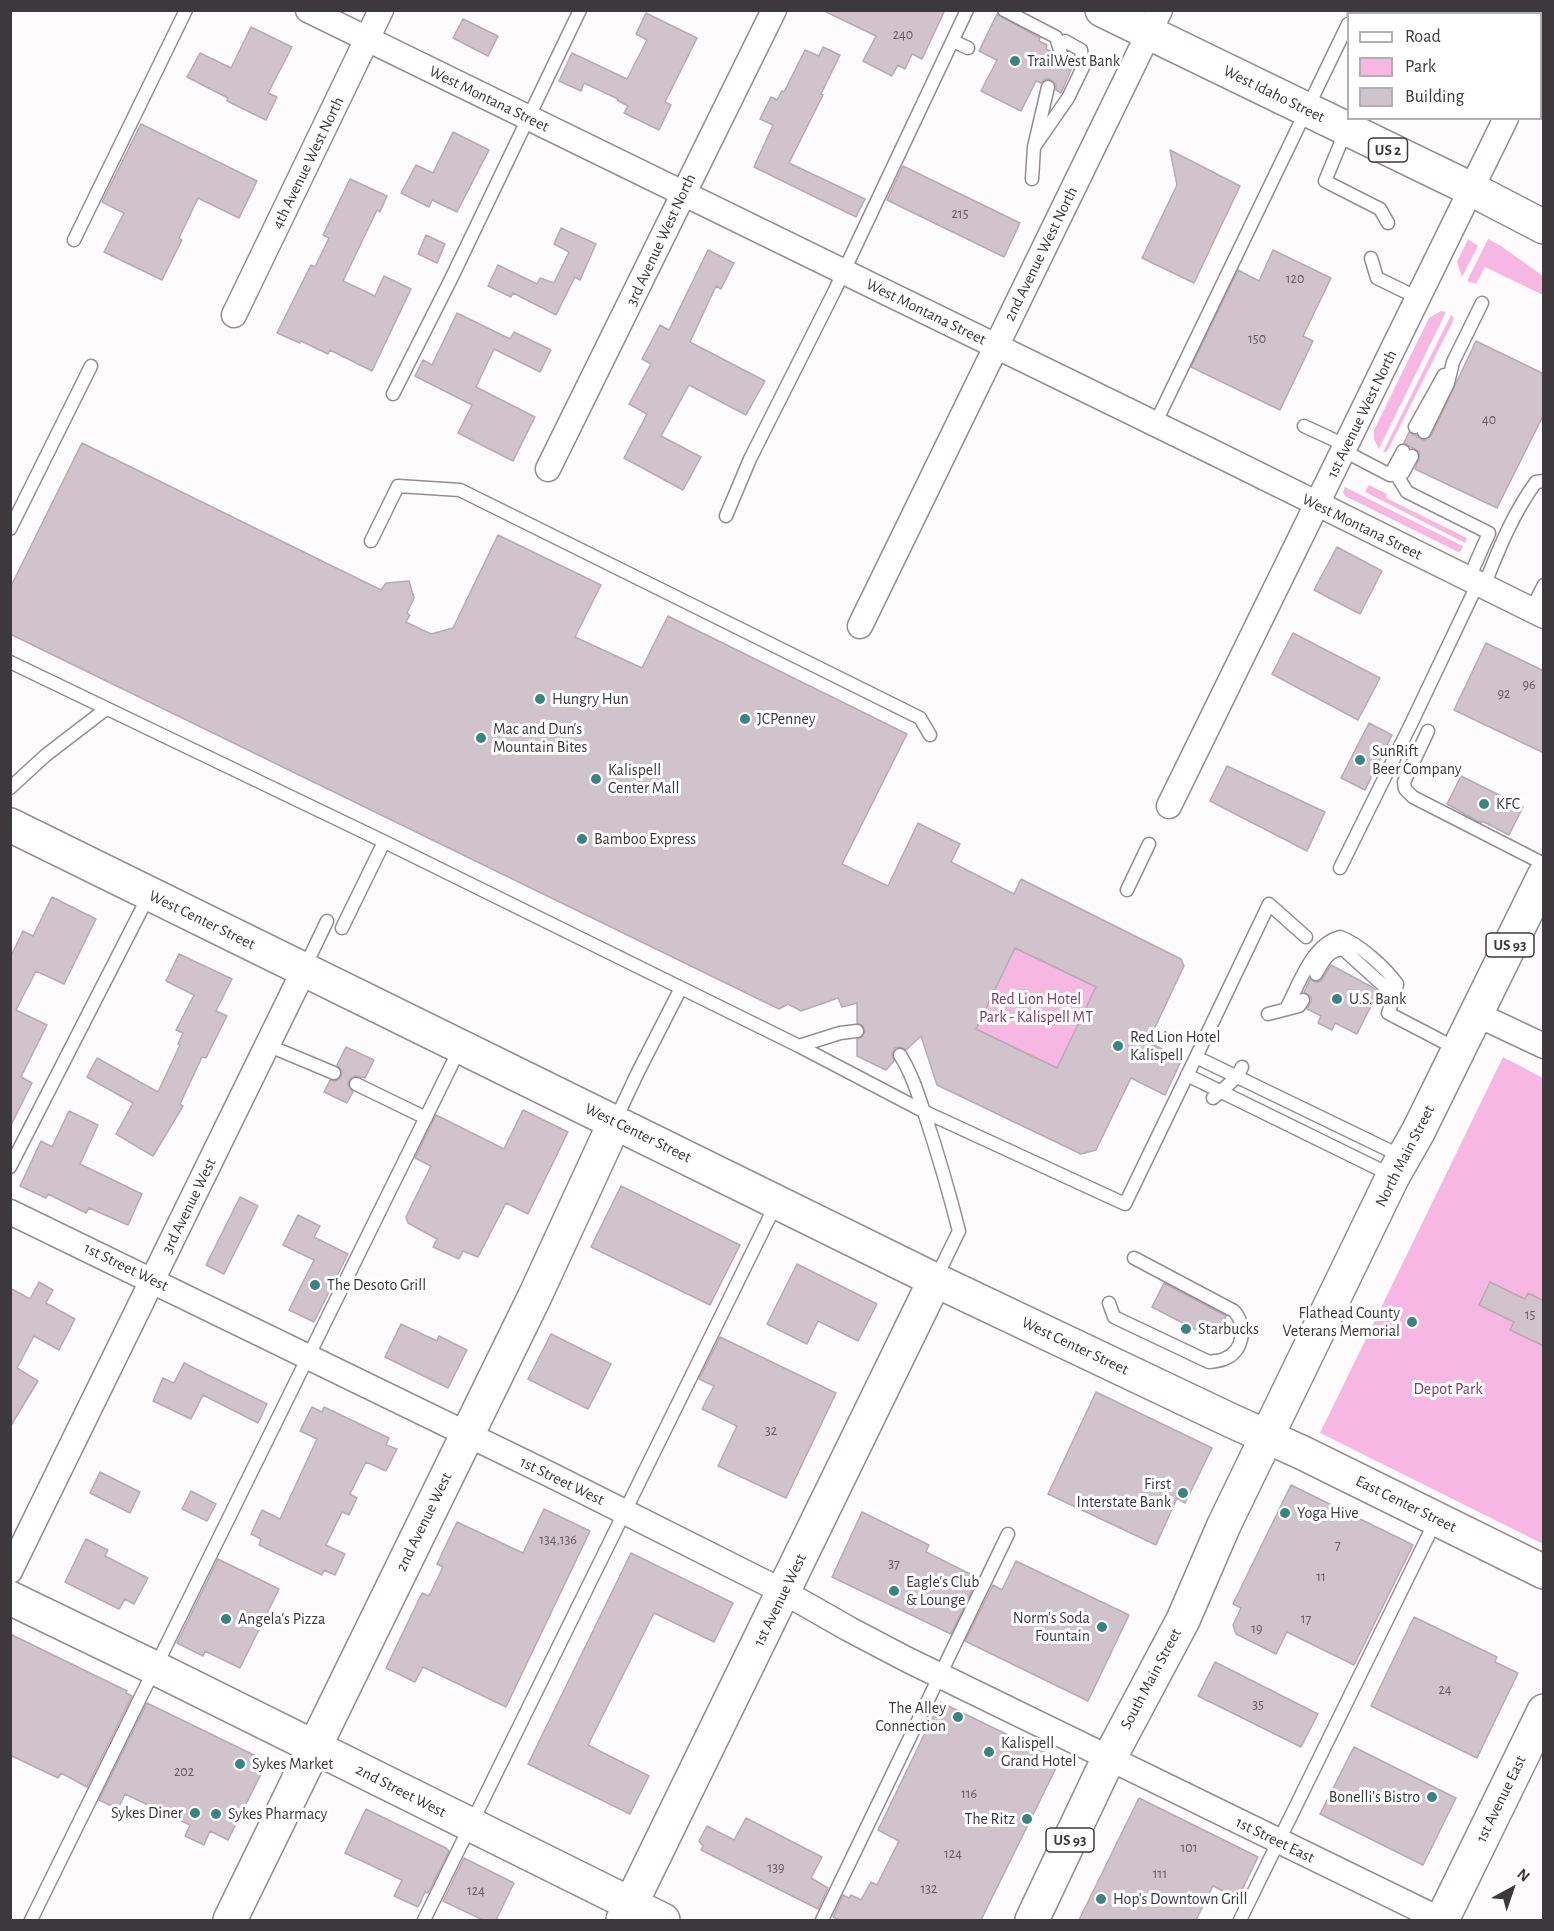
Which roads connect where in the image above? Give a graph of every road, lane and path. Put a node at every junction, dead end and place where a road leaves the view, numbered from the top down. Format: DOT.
graph roads {
  1 [pos="186,10"];
  2 [pos="308,10"];
  3 [pos="381,10"];
  4 [pos="580,10"];
  5 [pos="774,10"];
  6 [pos="967,10"];
  7 [pos="1004,10"];
  8 [pos="1102,10"];
  9 [pos="1154,22"];
  10 [pos="1347,26"];
  11 [pos="1061,39"];
  12 [pos="368,40"];
  13 [pos="953,41"];
  14 [pos="968,48"];
  15 [pos="1066,59"];
  16 [pos="1052,88"];
  17 [pos="1306,110"];
  18 [pos="529,118"];
  19 [pos="1505,120"];
  20 [pos="1347,129"];
  21 [pos="1035,147"];
  22 [pos="1032,179"];
  23 [pos="1471,189"];
  24 [pos="683,193"];
  25 [pos="1388,223"];
  26 [pos="1544,226"];
  27 [pos="74,240"];
  28 [pos="1371,258"];
  29 [pos="843,271"];
  30 [pos="1418,298"];
  31 [pos="1482,303"];
  32 [pos="234,315"];
  33 [pos="996,346"];
  34 [pos="91,366"];
  35 [pos="393,394"];
  36 [pos="1155,424"];
  37 [pos="1304,426"];
  38 [pos="1419,430"];
  39 [pos="1345,448"];
  40 [pos="1407,453"];
  41 [pos="548,469"];
  42 [pos="1393,474"];
  43 [pos="1544,481"];
  44 [pos="1318,506"];
  45 [pos="726,516"];
  46 [pos="10,529"];
  47 [pos="370,541"];
  48 [pos="1477,582"];
  49 [pos="1544,585"];
  50 [pos="1537,613"];
  51 [pos="860,626"];
  52 [pos="10,662"];
  53 [pos="106,709"];
  54 [pos="1428,731"];
  55 [pos="930,735"];
  56 [pos="10,788"];
  57 [pos="1168,806"];
  58 [pos="10,825"];
  59 [pos="384,842"];
  60 [pos="1149,844"];
  61 [pos="1544,864"];
  62 [pos="1340,868"];
  63 [pos="1127,890"];
  64 [pos="1540,892"];
  65 [pos="150,894"];
  66 [pos="327,921"];
  67 [pos="342,928"];
  68 [pos="1306,937"];
  69 [pos="304,970"];
  70 [pos="1316,974"];
  71 [pos="681,988"];
  72 [pos="1395,996"];
  73 [pos="1303,1000"];
  74 [pos="1286,1009"];
  75 [pos="1268,1014"];
  76 [pos="1476,1014"];
  77 [pos="857,1032"];
  78 [pos="267,1045"];
  79 [pos="461,1046"];
  80 [pos="799,1046"];
  81 [pos="1544,1046"];
  82 [pos="1459,1050"];
  83 [pos="900,1055"];
  84 [pos="1196,1057"];
  85 [pos="1239,1072"];
  86 [pos="333,1073"];
  87 [pos="1187,1075"];
  88 [pos="356,1084"];
  89 [pos="1217,1095"];
  90 [pos="923,1111"];
  91 [pos="426,1118"];
  92 [pos="615,1122"];
  93 [pos="10,1167"];
  94 [pos="1398,1167"];
  95 [pos="778,1201"];
  96 [pos="10,1212"];
  97 [pos="1134,1258"];
  98 [pos="153,1280"];
  99 [pos="935,1280"];
  100 [pos="1109,1303"];
  101 [pos="309,1356"];
  102 [pos="467,1434"];
  103 [pos="1268,1437"];
  104 [pos="625,1512"];
  105 [pos="1437,1519"];
  106 [pos="1008,1534"];
  107 [pos="10,1571"];
  108 [pos="1544,1572"];
  109 [pos="784,1592"];
  110 [pos="10,1598"];
  111 [pos="155,1668"];
  112 [pos="939,1676"];
  113 [pos="1544,1711"];
  114 [pos="314,1748"];
  115 [pos="1109,1759"];
  116 [pos="471,1827"];
  117 [pos="1280,1842"];
  118 [pos="627,1913"];
  119 [pos="31,1920"];
  120 [pos="230,1920"];
  121 [pos="424,1920"];
  122 [pos="663,1920"];
  123 [pos="822,1920"];
  124 [pos="1032,1920"];
  125 [pos="1240,1920"];
  126 [pos="1442,1920"];
  1 -- 27 [label="lane"];
  2 -- 12 [label="street, West Montana Street"];
  3 -- 12 [label="street, 4th Avenue West North"];
  4 -- 18 [label="lane"];
  5 -- 24 [label="street, 3rd Avenue West North"];
  6 -- 13 [label="lane"];
  7 -- 11 [label="lane"];
  8 -- 9 [label="main road, West Idaho Street / US 2"];
  9 -- 17 [label="main road, West Idaho Street / US 2"];
  9 -- 33 [label="street, 2nd Avenue West North"];
  10 -- 17 [label="lane"];
  11 -- 15 [label="lane"];
  11 -- 21 [label="lane"];
  12 -- 18 [label="street, West Montana Street"];
  12 -- 32 [label="street, 4th Avenue West North"];
  13 -- 14 [label="lane"];
  13 -- 29 [label="lane"];
  16 -- 21 [label="lane"];
  17 -- 20 [label="main road, West Idaho Street / US 2"];
  17 -- 36 [label="lane"];
  18 -- 24 [label="street, West Montana Street"];
  18 -- 35 [label="lane"];
  19 -- 23 [label="street, 1st Avenue West North"];
  20 -- 23 [label="main road, West Idaho Street / US 2"];
  20 -- 25 [label="lane"];
  21 -- 22 [label="lane"];
  23 -- 26 [label="main road, West Idaho Street / US 2"];
  23 -- 30 [label="street, 1st Avenue West North"];
  24 -- 29 [label="street, West Montana Street"];
  24 -- 41 [label="street, 3rd Avenue West North"];
  28 -- 30 [label="lane"];
  29 -- 33 [label="street, West Montana Street"];
  29 -- 45 [label="lane"];
  30 -- 39 [label="street, 1st Avenue West North"];
  31 -- 38 [label="lane"];
  33 -- 36 [label="street, West Montana Street"];
  33 -- 51 [label="street, 2nd Avenue West North"];
  34 -- 46 [label="lane"];
  36 -- 44 [label="street, West Montana Street"];
  37 -- 39 [label="lane"];
  39 -- 42 [label="lane"];
  39 -- 44 [label="street, 1st Avenue West North"];
  40 -- 42 [label="lane"];
  42 -- 48 [label="lane"];
  43 -- 48 [label="lane"];
  44 -- 48 [label="street, West Montana Street"];
  44 -- 57 [label="street, 1st Avenue West North"];
  47 -- 55 [label="lane"];
  48 -- 50 [label="street, West Montana Street"];
  48 -- 62 [label="lane"];
  49 -- 50 [label="lane"];
  52 -- 53 [label="lane"];
  53 -- 56 [label="lane"];
  53 -- 59 [label="lane"];
  54 -- 61 [label="lane"];
  58 -- 65 [label="main road, West Center Street"];
  59 -- 67 [label="lane"];
  59 -- 71 [label="lane"];
  60 -- 63 [label="lane"];
  64 -- 76 [label="main road, North Main Street / US 93"];
  65 -- 69 [label="main road, West Center Street"];
  65 -- 93 [label="lane"];
  66 -- 69 [label="lane"];
  68 -- 84 [label="lane"];
  69 -- 78 [label="street, 3rd Avenue West"];
  69 -- 79 [label="main road, West Center Street"];
  70 -- 72 [label="lane"];
  71 -- 80 [label="lane"];
  71 -- 92 [label="lane"];
  72 -- 74 [label="lane"];
  72 -- 82 [label="lane"];
  73 -- 74 [label="lane"];
  74 -- 75 [label="lane"];
  76 -- 81 [label="street"];
  76 -- 82 [label="main road, North Main Street / US 93"];
  77 -- 80 [label="lane"];
  78 -- 86 [label="lane"];
  78 -- 98 [label="street, 3rd Avenue West"];
  79 -- 91 [label="lane"];
  79 -- 92 [label="main road, West Center Street"];
  80 -- 90 [label="lane"];
  82 -- 94 [label="main road, North Main Street / US 93"];
  83 -- 90 [label="lane"];
  84 -- 85 [label="lane"];
  84 -- 87 [label="lane"];
  85 -- 89 [label="lane"];
  85 -- 94 [label="lane"];
  87 -- 89 [label="lane"];
  87 -- 90 [label="lane"];
  88 -- 91 [label="lane"];
  89 -- 94 [label="lane"];
  90 -- 99 [label="lane"];
  91 -- 101 [label="lane"];
  92 -- 95 [label="main road, West Center Street"];
  92 -- 102 [label="main road, 2nd Avenue West"];
  94 -- 103 [label="main road, North Main Street / US 93"];
  95 -- 99 [label="main road, West Center Street"];
  95 -- 104 [label="lane"];
  96 -- 98 [label="street, 1st Street West"];
  97 -- 100 [label="lane"];
  98 -- 101 [label="street, 1st Street West"];
  98 -- 107 [label="street, 3rd Avenue West"];
  99 -- 103 [label="main road, West Center Street"];
  99 -- 109 [label="main road, 1st Avenue West"];
  101 -- 102 [label="street, 1st Street West"];
  101 -- 111 [label="lane"];
  102 -- 104 [label="street, 1st Street West"];
  102 -- 114 [label="main road, 2nd Avenue West"];
  103 -- 105 [label="main road, East Center Street"];
  103 -- 115 [label="main road, South Main Street / US 93"];
  104 -- 109 [label="street, 1st Street West"];
  104 -- 116 [label="lane"];
  105 -- 108 [label="main road, East Center Street"];
  105 -- 117 [label="lane"];
  106 -- 112 [label="lane"];
  109 -- 112 [label="street, 1st Street West"];
  109 -- 118 [label="main road, 1st Avenue West"];
  110 -- 111 [label="main road, 2nd Street West"];
  111 -- 114 [label="main road, 2nd Street West"];
  111 -- 119 [label="lane"];
  112 -- 115 [label="street, 1st Street West"];
  112 -- 123 [label="lane"];
  113 -- 126 [label="main road, 1st Avenue East"];
  114 -- 116 [label="main road, 2nd Street West"];
  114 -- 120 [label="main road, 2nd Avenue West"];
  115 -- 117 [label="street, 1st Street East"];
  115 -- 124 [label="main road, South Main Street / US 93"];
  116 -- 118 [label="main road, 2nd Street West"];
  116 -- 121 [label="lane"];
  117 -- 125 [label="lane"];
  117 -- 126 [label="street, 1st Street East"];
  118 -- 122 [label="main road, 2nd Street West"];
}
